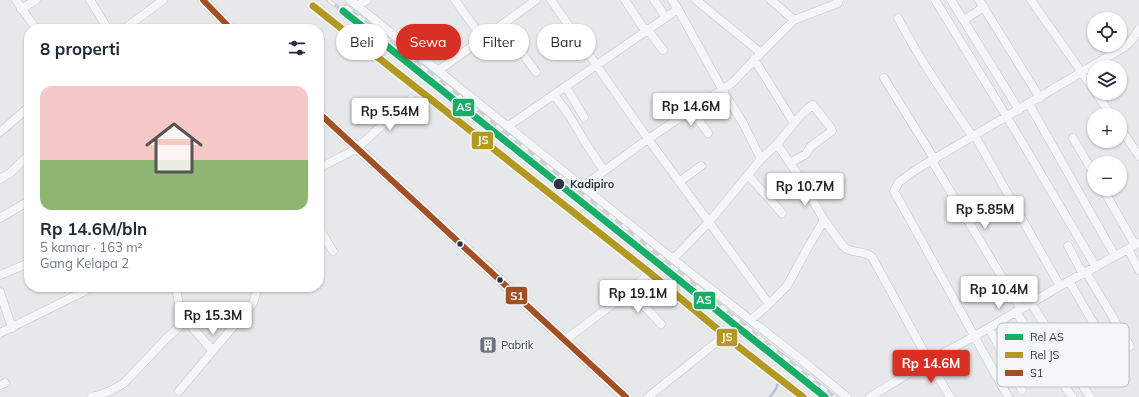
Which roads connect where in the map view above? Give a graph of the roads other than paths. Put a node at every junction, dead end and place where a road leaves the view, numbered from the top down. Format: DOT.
graph roads {
  1 [pos="16,0"];
  2 [pos="36,0"];
  3 [pos="90,0"];
  4 [pos="163,0"];
  5 [pos="203,0"];
  6 [pos="350,0"];
  7 [pos="367,0"];
  8 [pos="455,0"];
  9 [pos="536,0"];
  10 [pos="551,0"];
  11 [pos="625,0"];
  12 [pos="654,0"];
  13 [pos="672,0"];
  14 [pos="696,0"];
  15 [pos="771,0"];
  16 [pos="839,0"];
  17 [pos="935,0"];
  18 [pos="951,0"];
  19 [pos="1032,0"];
  20 [pos="982,3"];
  21 [pos="357,6"];
  22 [pos="21,9"];
  23 [pos="678,9"];
  24 [pos="665,16"];
  25 [pos="898,18"];
  26 [pos="794,20"];
  27 [pos="964,20"];
  28 [pos="32,24"];
  29 [pos="105,24"];
  30 [pos="131,24"];
  31 [pos="226,24"];
  32 [pos="472,24"];
  33 [pos="503,24"];
  34 [pos="646,29"];
  35 [pos="1139,29"];
  36 [pos="469,49"];
  37 [pos="663,50"];
  38 [pos="758,56"];
  39 [pos="527,60"];
  40 [pos="596,66"];
  41 [pos="438,71"];
  42 [pos="536,72"];
  43 [pos="1082,73"];
  44 [pos="884,78"];
  45 [pos="1087,80"];
  46 [pos="566,87"];
  47 [pos="722,89"];
  48 [pos="554,95"];
  49 [pos="1040,98"];
  50 [pos="411,100"];
  51 [pos="1029,104"];
  52 [pos="691,110"];
  53 [pos="1020,110"];
  54 [pos="24,113"];
  55 [pos="584,116"];
  56 [pos="1007,117"];
  57 [pos="324,118"];
  58 [pos="794,123"];
  59 [pos="507,127"];
  60 [pos="0,132"];
  61 [pos="708,132"];
  62 [pos="1127,135"];
  63 [pos="974,136"];
  64 [pos="1073,138"];
  65 [pos="648,140"];
  66 [pos="777,144"];
  67 [pos="1136,145"];
  68 [pos="356,149"];
  69 [pos="1139,156"];
  70 [pos="761,159"];
  71 [pos="24,160"];
  72 [pos="933,160"];
  73 [pos="1087,162"];
  74 [pos="790,163"];
  75 [pos="324,165"];
  76 [pos="701,166"];
  77 [pos="604,171"];
  78 [pos="748,175"];
  79 [pos="0,179"];
  80 [pos="679,182"];
  81 [pos="582,187"];
  82 [pos="1107,196"];
  83 [pos="24,204"];
  84 [pos="782,213"];
  85 [pos="0,218"];
  86 [pos="824,220"];
  87 [pos="708,222"];
  88 [pos="324,236"];
  89 [pos="1137,244"];
  90 [pos="1068,246"];
  91 [pos="1128,249"];
  92 [pos="333,251"];
  93 [pos="1115,256"];
  94 [pos="673,259"];
  95 [pos="24,265"];
  96 [pos="1096,267"];
  97 [pos="1139,270"];
  98 [pos="650,272"];
  99 [pos="1084,273"];
  100 [pos="0,275"];
  101 [pos="1069,281"];
  102 [pos="1060,286"];
  103 [pos="630,291"];
  104 [pos="0,292"];
  105 [pos="83,292"];
  106 [pos="177,292"];
  107 [pos="257,292"];
  108 [pos="1031,303"];
  109 [pos="769,304"];
  110 [pos="1018,311"];
  111 [pos="214,315"];
  112 [pos="187,319"];
  113 [pos="751,320"];
  114 [pos="997,323"];
  115 [pos="998,323"];
  116 [pos="1026,323"];
  117 [pos="1044,323"];
  118 [pos="1093,323"];
  119 [pos="1116,323"];
  120 [pos="661,324"];
  121 [pos="192,327"];
  122 [pos="12,328"];
  123 [pos="989,328"];
  124 [pos="0,333"];
  125 [pos="975,336"];
  126 [pos="723,337"];
  127 [pos="564,340"];
  128 [pos="997,343"];
  129 [pos="213,351"];
  130 [pos="929,361"];
  131 [pos="997,377"];
  132 [pos="1003,387"];
  133 [pos="1020,387"];
  134 [pos="1066,387"];
  135 [pos="1084,387"];
  136 [pos="1022,390"];
  137 [pos="179,391"];
  138 [pos="92,397"];
  139 [pos="626,397"];
  140 [pos="648,397"];
  141 [pos="847,397"];
  142 [pos="870,397"];
  143 [pos="950,397"];
  144 [pos="1008,397"];
  145 [pos="1072,397"];
  146 [pos="1090,397"];
  1 -- 22 [label="street"];
  2 -- 22 [label="street"];
  3 -- 29 [label="street"];
  4 -- 30 [label="street"];
  5 -- 31 [label="main road"];
  6 -- 21 [label="street"];
  7 -- 21 [label="street"];
  8 -- 32 [label="street"];
  9 -- 33 [label="street"];
  10 -- 40 [label="street"];
  11 -- 34 [label="street"];
  12 -- 24 [label="street"];
  13 -- 23 [label="street"];
  14 -- 38 [label="street"];
  15 -- 26 [label="street"];
  16 -- 26 [label="street"];
  17 -- 56 [label="street"];
  18 -- 27 [label="street"];
  19 -- 43 [label="street"];
  20 -- 27 [label="street"];
  20 -- 49 [label="street"];
  21 -- 41 [label="street"];
  22 -- 28 [label="street"];
  23 -- 34 [label="street"];
  23 -- 47 [label="street"];
  25 -- 63 [label="street"];
  26 -- 38 [label="street"];
  27 -- 53 [label="street"];
  34 -- 37 [label="street"];
  34 -- 40 [label="street"];
  35 -- 43 [label="street"];
  36 -- 41 [label="street"];
  38 -- 47 [label="street"];
  38 -- 58 [label="street"];
  39 -- 42 [label="street"];
  40 -- 46 [label="street"];
  40 -- 65 [label="street"];
  41 -- 59 [label="street"];
  43 -- 45 [label="street"];
  43 -- 49 [label="street"];
  44 -- 72 [label="street"];
  46 -- 48 [label="street"];
  46 -- 55 [label="street"];
  47 -- 52 [label="street"];
  47 -- 70 [label="street"];
  48 -- 59 [label="street"];
  48 -- 77 [label="street"];
  49 -- 51 [label="street"];
  50 -- 68 [label="street"];
  51 -- 53 [label="street"];
  51 -- 93 [label="street"];
  52 -- 61 [label="street"];
  52 -- 65 [label="street"];
  53 -- 56 [label="street"];
  54 -- 60 [label="street"];
  56 -- 63 [label="street"];
  56 -- 96 [label="street"];
  57 -- 68 [label="main road"];
  58 -- 66 [label="street"];
  58 -- 74 [label="street"];
  59 -- 81 [label="street"];
  62 -- 67 [label="street"];
  63 -- 72 [label="street"];
  63 -- 102 [label="street"];
  64 -- 73 [label="street"];
  65 -- 77 [label="street"];
  65 -- 80 [label="street"];
  66 -- 70 [label="street"];
  66 -- 74 [label="street"];
  67 -- 69 [label="street"];
  68 -- 75 [label="street"];
  68 -- 127 [label="main road"];
  70 -- 78 [label="street"];
  71 -- 79 [label="street"];
  72 -- 110 [label="street"];
  72 -- 125 [label="street"];
  74 -- 86 [label="street"];
  76 -- 80 [label="street"];
  77 -- 81 [label="street"];
  78 -- 84 [label="street"];
  78 -- 87 [label="street"];
  80 -- 87 [label="street"];
  81 -- 94 [label="street"];
  82 -- 89 [label="street"];
  83 -- 85 [label="street"];
  86 -- 109 [label="street"];
  86 -- 130 [label="street"];
  87 -- 94 [label="street"];
  87 -- 109 [label="street"];
  88 -- 92 [label="street"];
  89 -- 91 [label="street"];
  90 -- 99 [label="street"];
  91 -- 93 [label="street"];
  91 -- 97 [label="street"];
  93 -- 96 [label="street"];
  94 -- 113 [label="street"];
  95 -- 100 [label="street"];
  96 -- 99 [label="street"];
  98 -- 103 [label="street"];
  99 -- 101 [label="street"];
  99 -- 119 [label="street"];
  101 -- 102 [label="street"];
  101 -- 118 [label="street"];
  102 -- 108 [label="street"];
  103 -- 120 [label="street"];
  103 -- 127 [label="street"];
  104 -- 122 [label="street"];
  105 -- 122 [label="street"];
  106 -- 112 [label="street"];
  107 -- 129 [label="street"];
  108 -- 110 [label="street"];
  108 -- 117 [label="street"];
  109 -- 113 [label="street"];
  110 -- 115 [label="street"];
  110 -- 116 [label="street"];
  111 -- 121 [label="street"];
  112 -- 121 [label="street"];
  112 -- 138 [label="street"];
  113 -- 141 [label="street"];
  114 -- 123 [label="street"];
  121 -- 129 [label="street"];
  122 -- 124 [label="street"];
  123 -- 125 [label="street"];
  123 -- 128 [label="street"];
  125 -- 130 [label="street"];
  125 -- 131 [label="street"];
  126 -- 140 [label="street"];
  127 -- 139 [label="main road"];
  129 -- 137 [label="street"];
  130 -- 142 [label="street"];
  130 -- 143 [label="street"];
  132 -- 144 [label="street"];
  133 -- 136 [label="street"];
  134 -- 145 [label="street"];
  135 -- 146 [label="street"];
}
